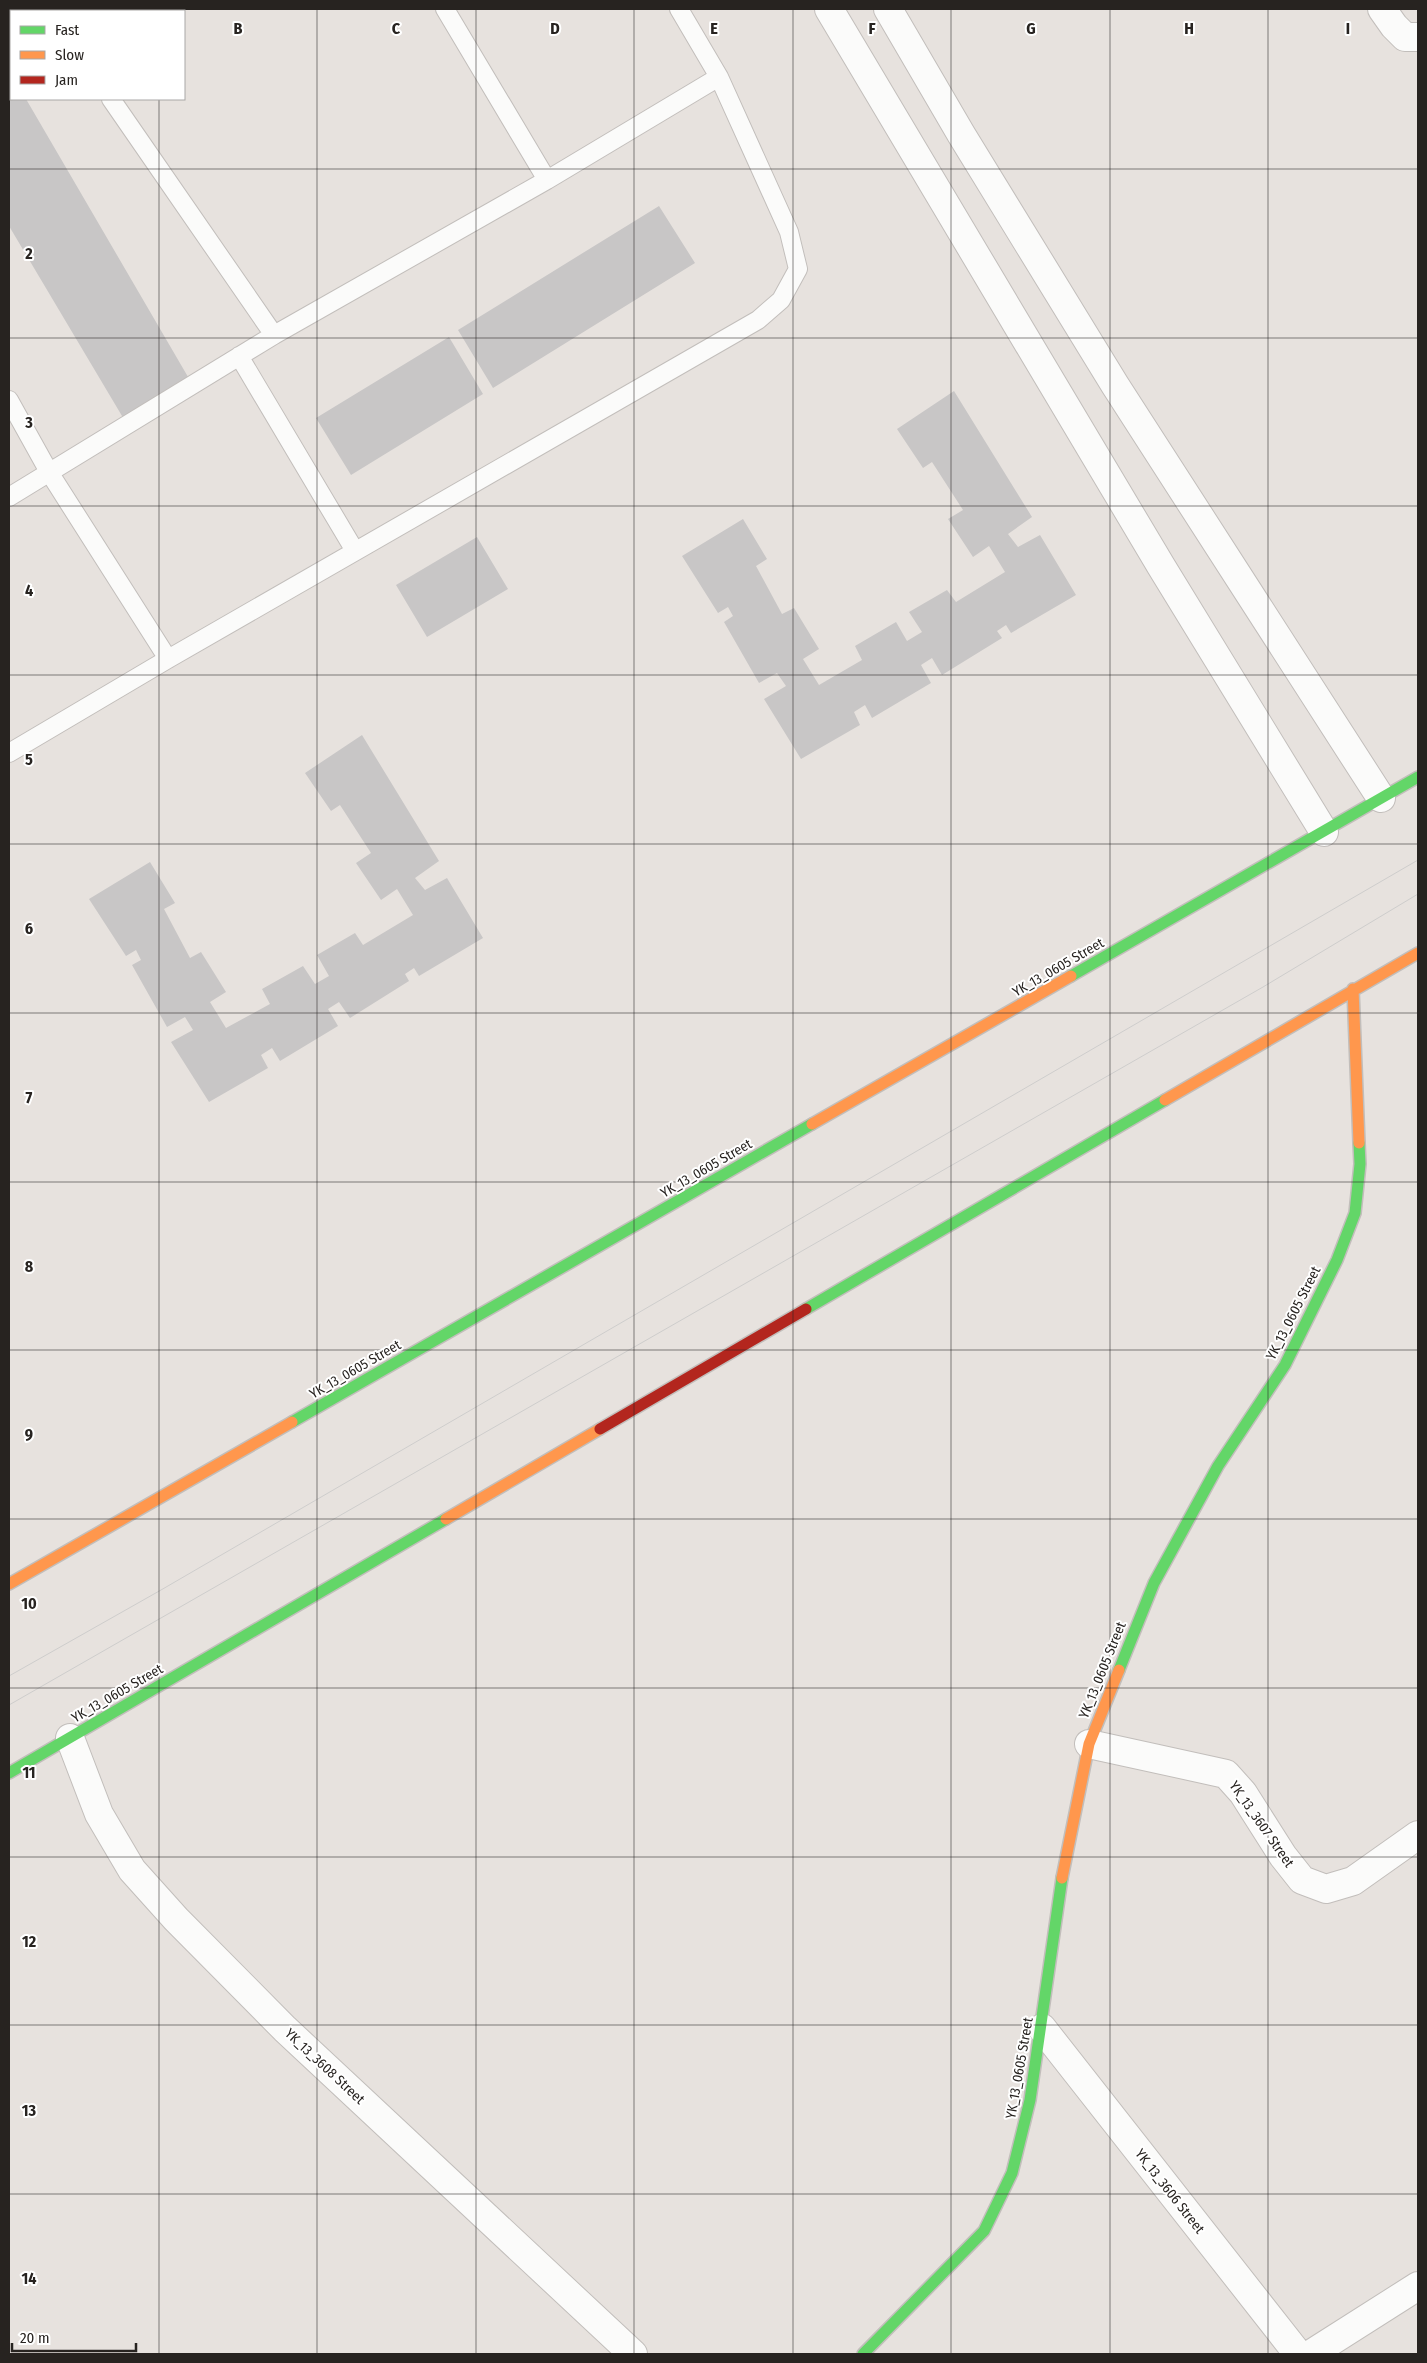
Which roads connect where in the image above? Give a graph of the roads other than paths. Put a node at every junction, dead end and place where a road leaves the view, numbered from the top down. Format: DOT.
graph roads {
  1 [pos="445,9"];
  2 [pos="679,9"];
  3 [pos="829,9"];
  4 [pos="888,9"];
  5 [pos="1382,9"];
  6 [pos="1418,37"];
  7 [pos="719,77"];
  8 [pos="112,100"];
  9 [pos="547,180"];
  10 [pos="274,335"];
  11 [pos="240,356"];
  12 [pos="9,400"];
  13 [pos="49,472"];
  14 [pos="9,497"];
  15 [pos="355,551"];
  16 [pos="168,659"];
  17 [pos="9,754"];
  18 [pos="1418,777"];
  19 [pos="1381,798"];
  20 [pos="1324,832"];
  21 [pos="1418,953"];
  22 [pos="1353,989"];
  23 [pos="9,1584"];
  24 [pos="70,1738"];
  25 [pos="1089,1744"];
  26 [pos="9,1773"];
  27 [pos="1418,1836"];
  28 [pos="1042,2028"];
  29 [pos="1418,2286"];
  30 [pos="633,2354"];
  31 [pos="863,2354"];
  32 [pos="1298,2354"];
  33 [pos="1311,2354"];
  1 -- 9 [label="lane"];
  2 -- 7 [label="lane"];
  3 -- 20 [label="street"];
  4 -- 19 [label="street"];
  5 -- 6 [label="street"];
  7 -- 9 [label="lane"];
  7 -- 15 [label="lane"];
  8 -- 10 [label="lane"];
  9 -- 10 [label="lane"];
  10 -- 11 [label="lane"];
  11 -- 13 [label="lane"];
  11 -- 15 [label="lane"];
  12 -- 13 [label="lane"];
  13 -- 14 [label="lane"];
  13 -- 16 [label="lane"];
  15 -- 16 [label="lane"];
  16 -- 17 [label="lane"];
  18 -- 19 [label="main road, YK_13_0605 Street"];
  19 -- 20 [label="main road, YK_13_0605 Street"];
  20 -- 23 [label="main road, YK_13_0605 Street"];
  21 -- 22 [label="main road, YK_13_0605 Street"];
  22 -- 24 [label="main road, YK_13_0605 Street"];
  22 -- 25 [label="main road, YK_13_0605 Street"];
  24 -- 26 [label="main road, YK_13_0605 Street"];
  24 -- 30 [label="street, YK_13_3608 Street"];
  25 -- 27 [label="street, YK_13_3607 Street"];
  25 -- 28 [label="main road, YK_13_0605 Street"];
  28 -- 31 [label="main road, YK_13_0605 Street"];
  28 -- 32 [label="street, YK_13_3606 Street"];
  29 -- 33 [label="street"];
}
